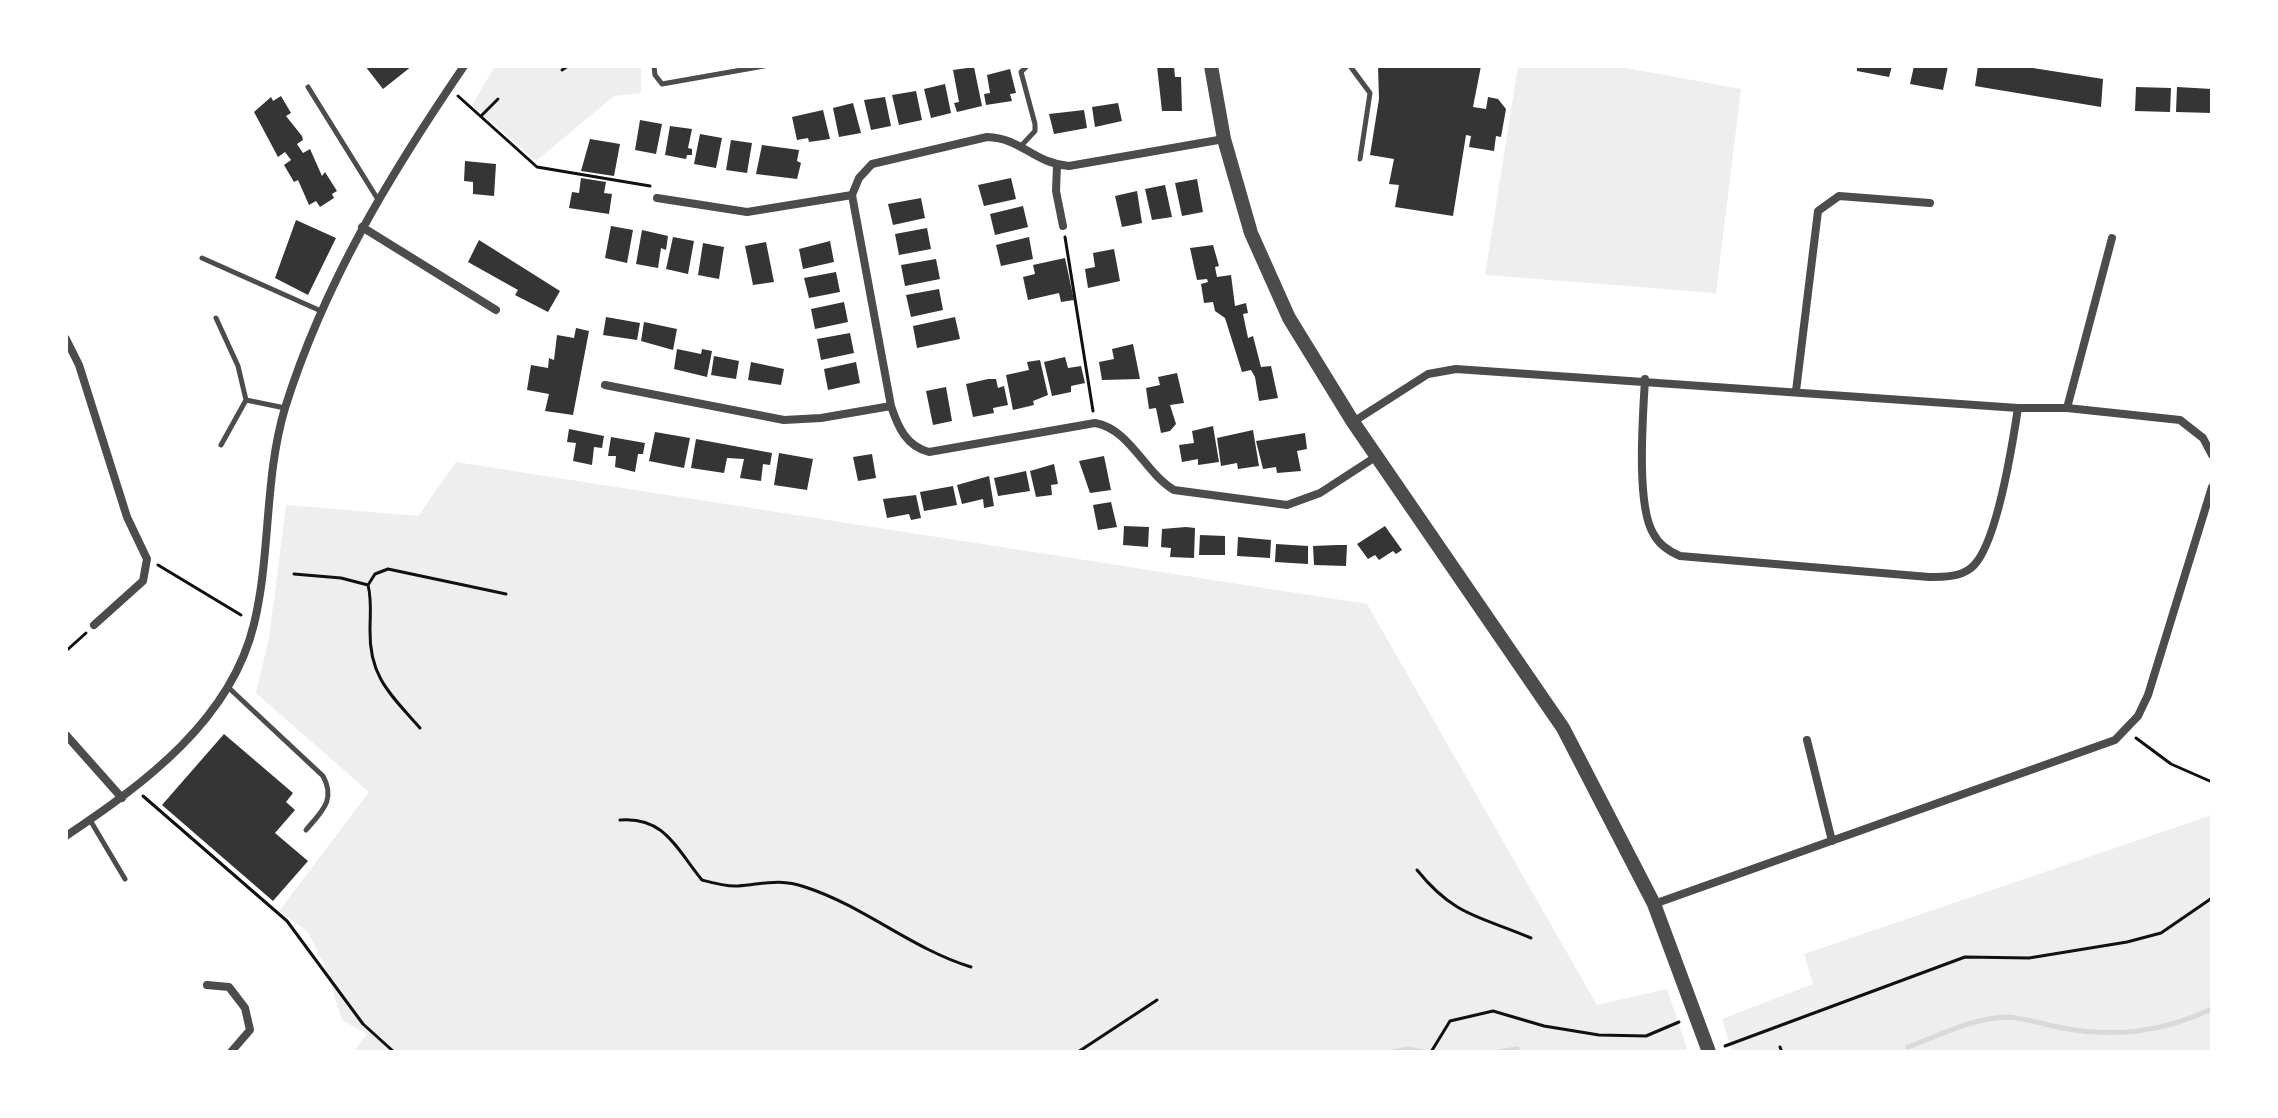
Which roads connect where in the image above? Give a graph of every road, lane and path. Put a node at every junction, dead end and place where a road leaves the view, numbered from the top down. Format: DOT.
graph roads {
  1 [pos="464,66"];
  2 [pos="568,66"];
  3 [pos="654,66"];
  4 [pos="764,66"];
  5 [pos="1027,66"];
  6 [pos="1211,66"];
  7 [pos="1350,66"];
  8 [pos="562,70"];
  9 [pos="308,87"];
  10 [pos="450,88"];
  11 [pos="498,99"];
  12 [pos="481,117"];
  13 [pos="1224,139"];
  14 [pos="1021,146"];
  15 [pos="1360,159"];
  16 [pos="1057,165"];
  17 [pos="852,195"];
  18 [pos="377,198"];
  19 [pos="657,198"];
  20 [pos="1930,203"];
  21 [pos="1063,226"];
  22 [pos="362,227"];
  23 [pos="2112,238"];
  24 [pos="202,258"];
  25 [pos="496,310"];
  26 [pos="321,311"];
  27 [pos="216,318"];
  28 [pos="66,339"];
  29 [pos="1645,379"];
  30 [pos="605,385"];
  31 [pos="1796,391"];
  32 [pos="246,400"];
  33 [pos="891,406"];
  34 [pos="285,408"];
  35 [pos="2018,408"];
  36 [pos="2067,408"];
  37 [pos="1353,422"];
  38 [pos="1095,423"];
  39 [pos="2212,432"];
  40 [pos="2203,438"];
  41 [pos="221,445"];
  42 [pos="2212,455"];
  43 [pos="1377,456"];
  44 [pos="2212,487"];
  45 [pos="147,559"];
  46 [pos="294,574"];
  47 [pos="368,585"];
  48 [pos="506,594"];
  49 [pos="254,624"];
  50 [pos="94,625"];
  51 [pos="66,651"];
  52 [pos="230,689"];
  53 [pos="420,728"];
  54 [pos="2126,730"];
  55 [pos="66,735"];
  56 [pos="1807,740"];
  57 [pos="2212,782"];
  58 [pos="134,788"];
  59 [pos="122,798"];
  60 [pos="90,820"];
  61 [pos="620,820"];
  62 [pos="306,830"];
  63 [pos="66,836"];
  64 [pos="1832,841"];
  65 [pos="1417,870"];
  66 [pos="125,879"];
  67 [pos="2212,898"];
  68 [pos="1654,904"];
  69 [pos="1531,938"];
  70 [pos="971,967"];
  71 [pos="207,985"];
  72 [pos="1157,1000"];
  73 [pos="1696,1015"];
  74 [pos="1716,1050"];
  75 [pos="231,1052"];
  76 [pos="394,1052"];
  77 [pos="1078,1052"];
  78 [pos="1431,1052"];
  1 -- 10 [label="street"];
  2 -- 8 [label="path"];
  3 -- 4 [label="lane"];
  5 -- 14 [label="lane"];
  6 -- 13 [label="street"];
  7 -- 15 [label="lane"];
  9 -- 18 [label="lane"];
  10 -- 12 [label="path"];
  10 -- 18 [label="street"];
  11 -- 12 [label="path"];
  12 -- 19 [label="path"];
  13 -- 16 [label="street"];
  13 -- 37 [label="street"];
  14 -- 16 [label="street"];
  14 -- 17 [label="street"];
  16 -- 21 [label="street"];
  17 -- 19 [label="street"];
  17 -- 33 [label="street"];
  18 -- 22 [label="street"];
  20 -- 31 [label="street"];
  21 -- 38 [label="path"];
  22 -- 25 [label="street"];
  22 -- 26 [label="street"];
  23 -- 36 [label="street"];
  24 -- 26 [label="lane"];
  26 -- 34 [label="street"];
  27 -- 32 [label="lane"];
  28 -- 45 [label="street"];
  29 -- 31 [label="street"];
  29 -- 35 [label="street"];
  29 -- 37 [label="street"];
  30 -- 33 [label="street"];
  31 -- 35 [label="street"];
  32 -- 34 [label="lane"];
  32 -- 41 [label="lane"];
  33 -- 38 [label="street"];
  34 -- 49 [label="street"];
  35 -- 36 [label="street"];
  36 -- 40 [label="street"];
  37 -- 43 [label="street"];
  38 -- 43 [label="street"];
  39 -- 40 [label="street"];
  40 -- 42 [label="street"];
  43 -- 68 [label="street"];
  44 -- 54 [label="street"];
  45 -- 49 [label="path"];
  45 -- 50 [label="street"];
  46 -- 47 [label="path"];
  47 -- 48 [label="path"];
  47 -- 53 [label="path"];
  49 -- 52 [label="street"];
  50 -- 51 [label="path"];
  52 -- 58 [label="street"];
  52 -- 62 [label="lane"];
  54 -- 57 [label="path"];
  54 -- 64 [label="street"];
  55 -- 59 [label="street"];
  56 -- 64 [label="street"];
  58 -- 59 [label="street"];
  58 -- 76 [label="path"];
  59 -- 60 [label="street"];
  60 -- 63 [label="street"];
  60 -- 66 [label="lane"];
  61 -- 70 [label="path"];
  64 -- 68 [label="street"];
  65 -- 69 [label="path"];
  67 -- 74 [label="path"];
  68 -- 73 [label="street"];
  71 -- 75 [label="street"];
  72 -- 77 [label="path"];
  73 -- 74 [label="street"];
  73 -- 78 [label="path"];
}
